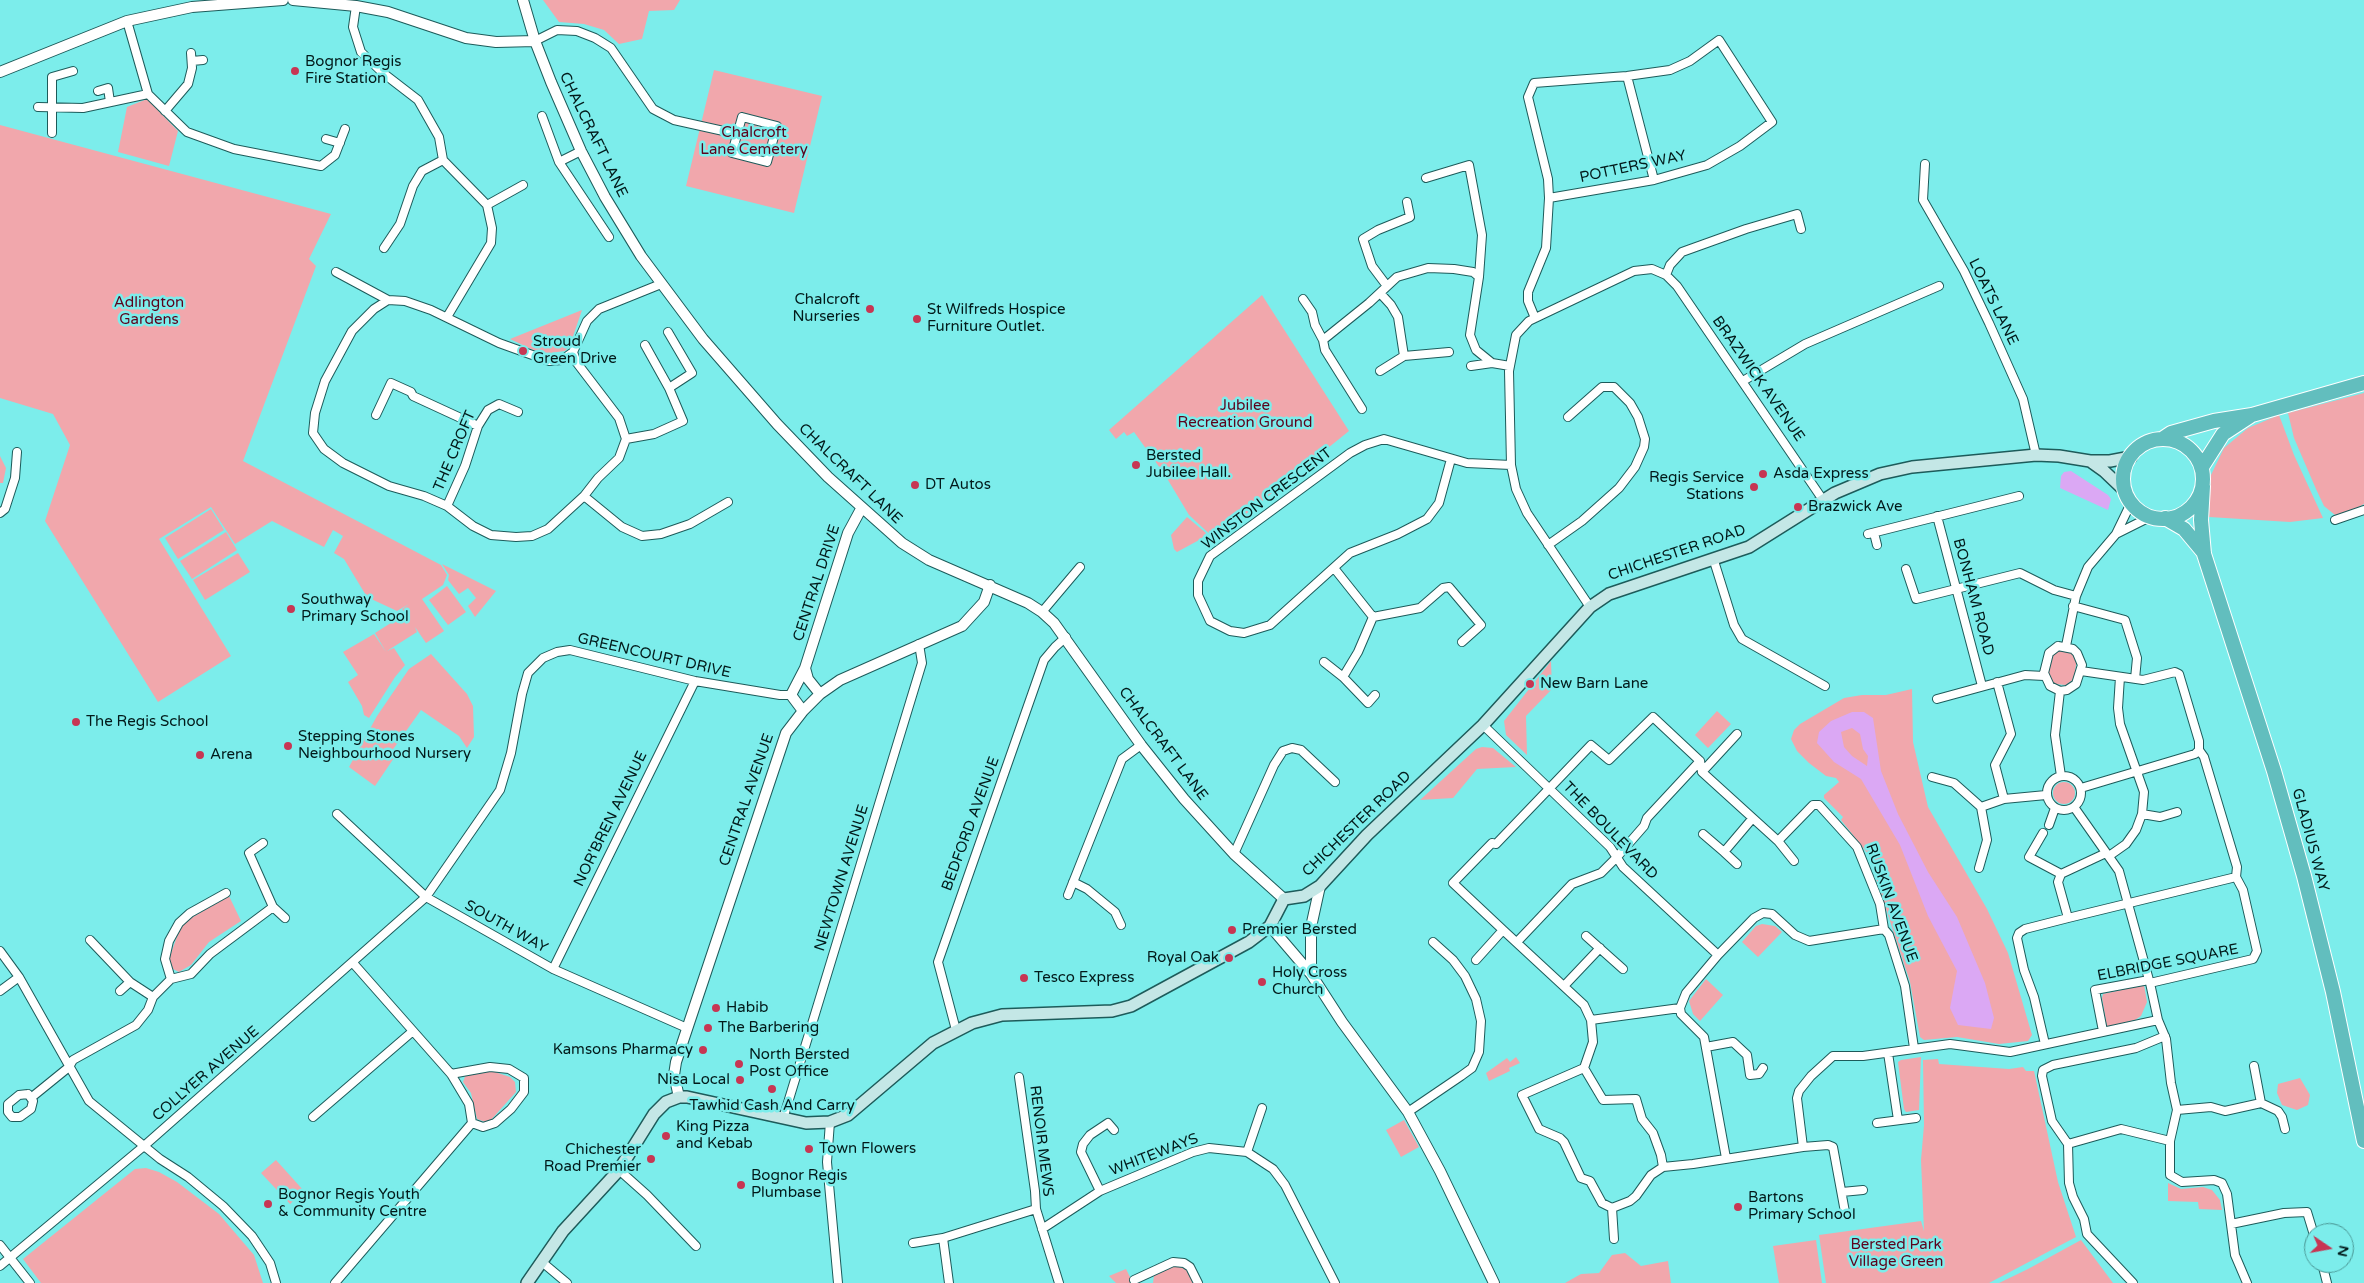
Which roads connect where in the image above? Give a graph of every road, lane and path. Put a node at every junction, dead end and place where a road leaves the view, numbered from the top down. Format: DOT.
graph roads {
  1 [pos="283,0"];
  2 [pos="293,0"];
  3 [pos="523,0"];
  4 [pos="191,3"];
  5 [pos="356,6"];
  6 [pos="127,21"];
  7 [pos="535,41"];
  8 [pos="203,60"];
  9 [pos="73,71"];
  10 [pos="0,72"];
  11 [pos="1627,76"];
  12 [pos="98,91"];
  13 [pos="148,94"];
  14 [pos="110,102"];
  15 [pos="38,107"];
  16 [pos="54,107"];
  17 [pos="165,111"];
  18 [pos="542,116"];
  19 [pos="345,128"];
  20 [pos="52,133"];
  21 [pos="737,134"];
  22 [pos="326,139"];
  23 [pos="340,143"];
  24 [pos="581,151"];
  25 [pos="443,160"];
  26 [pos="559,162"];
  27 [pos="1925,164"];
  28 [pos="1426,178"];
  29 [pos="1654,180"];
  30 [pos="523,185"];
  31 [pos="1549,198"];
  32 [pos="1407,202"];
  33 [pos="487,205"];
  34 [pos="1801,229"];
  35 [pos="609,237"];
  36 [pos="384,248"];
  37 [pos="336,272"];
  38 [pos="1666,275"];
  39 [pos="1480,277"];
  40 [pos="660,284"];
  41 [pos="1387,286"];
  42 [pos="1939,286"];
  43 [pos="1380,293"];
  44 [pos="1302,299"];
  45 [pos="388,300"];
  46 [pos="447,317"];
  47 [pos="1535,318"];
  48 [pos="668,332"];
  49 [pos="1323,340"];
  50 [pos="645,346"];
  51 [pos="573,352"];
  52 [pos="1449,352"];
  53 [pos="1404,356"];
  54 [pos="1492,363"];
  55 [pos="1470,366"];
  56 [pos="1510,366"];
  57 [pos="1380,371"];
  58 [pos="1742,381"];
  59 [pos="2364,383"];
  60 [pos="669,388"];
  61 [pos="1362,409"];
  62 [pos="518,412"];
  63 [pos="376,415"];
  64 [pos="2252,415"];
  65 [pos="1568,417"];
  66 [pos="478,426"];
  67 [pos="626,439"];
  68 [pos="2161,439"];
  69 [pos="17,452"];
  70 [pos="2036,455"];
  71 [pos="2131,457"];
  72 [pos="1451,459"];
  73 [pos="2090,461"];
  74 [pos="1512,465"];
  75 [pos="2202,467"];
  76 [pos="2203,486"];
  77 [pos="584,496"];
  78 [pos="2019,496"];
  79 [pos="2128,497"];
  80 [pos="1824,500"];
  81 [pos="728,502"];
  82 [pos="447,506"];
  83 [pos="861,509"];
  84 [pos="2364,510"];
  85 [pos="0,513"];
  86 [pos="1937,516"];
  87 [pos="2150,517"];
  88 [pos="2165,518"];
  89 [pos="2334,520"];
  90 [pos="2116,534"];
  91 [pos="1548,545"];
  92 [pos="1877,545"];
  93 [pos="2204,554"];
  94 [pos="1714,561"];
  95 [pos="1080,567"];
  96 [pos="1334,568"];
  97 [pos="1906,569"];
  98 [pos="990,585"];
  99 [pos="1956,588"];
  100 [pos="2076,596"];
  101 [pos="2074,606"];
  102 [pos="1590,607"];
  103 [pos="1042,612"];
  104 [pos="1373,617"];
  105 [pos="1066,638"];
  106 [pos="1462,642"];
  107 [pos="920,644"];
  108 [pos="2066,646"];
  109 [pos="1324,662"];
  110 [pos="805,668"];
  111 [pos="2081,671"];
  112 [pos="2044,676"];
  113 [pos="1344,677"];
  114 [pos="2120,677"];
  115 [pos="2135,679"];
  116 [pos="694,681"];
  117 [pos="800,682"];
  118 [pos="810,682"];
  119 [pos="1997,682"];
  120 [pos="1825,686"];
  121 [pos="1982,686"];
  122 [pos="2060,691"];
  123 [pos="820,694"];
  124 [pos="791,695"];
  125 [pos="1375,695"];
  126 [pos="1937,699"];
  127 [pos="803,711"];
  128 [pos="1483,724"];
  129 [pos="1737,734"];
  130 [pos="1141,745"];
  131 [pos="2199,750"];
  132 [pos="1700,761"];
  133 [pos="2137,770"];
  134 [pos="1702,772"];
  135 [pos="2061,776"];
  136 [pos="1932,777"];
  137 [pos="1335,782"];
  138 [pos="1549,788"];
  139 [pos="2081,788"];
  140 [pos="2046,795"];
  141 [pos="2004,799"];
  142 [pos="1981,807"];
  143 [pos="2074,807"];
  144 [pos="2055,808"];
  145 [pos="2177,812"];
  146 [pos="337,814"];
  147 [pos="2142,814"];
  148 [pos="1752,819"];
  149 [pos="2049,825"];
  150 [pos="1703,834"];
  151 [pos="2043,834"];
  152 [pos="1778,841"];
  153 [pos="263,843"];
  154 [pos="1724,852"];
  155 [pos="1234,854"];
  156 [pos="2108,854"];
  157 [pos="1617,857"];
  158 [pos="1794,861"];
  159 [pos="1737,864"];
  160 [pos="1979,868"];
  161 [pos="2062,874"];
  162 [pos="2236,878"];
  163 [pos="1073,882"];
  164 [pos="1320,886"];
  165 [pos="226,893"];
  166 [pos="1068,895"];
  167 [pos="426,897"];
  168 [pos="1284,898"];
  169 [pos="2129,903"];
  170 [pos="273,907"];
  171 [pos="285,918"];
  172 [pos="2068,918"];
  173 [pos="1122,925"];
  174 [pos="1270,926"];
  175 [pos="1884,929"];
  176 [pos="1504,930"];
  177 [pos="1586,936"];
  178 [pos="90,940"];
  179 [pos="1434,942"];
  180 [pos="1518,942"];
  181 [pos="1600,948"];
  182 [pos="0,951"];
  183 [pos="1718,955"];
  184 [pos="1476,960"];
  185 [pos="353,963"];
  186 [pos="553,969"];
  187 [pos="1623,969"];
  188 [pos="1311,974"];
  189 [pos="19,978"];
  190 [pos="171,979"];
  191 [pos="2149,981"];
  192 [pos="130,982"];
  193 [pos="1564,986"];
  194 [pos="0,991"];
  195 [pos="120,992"];
  196 [pos="153,998"];
  197 [pos="1680,1008"];
  198 [pos="1591,1020"];
  199 [pos="2158,1020"];
  200 [pos="687,1028"];
  201 [pos="956,1030"];
  202 [pos="413,1032"];
  203 [pos="2102,1032"];
  204 [pos="2165,1036"];
  205 [pos="2045,1044"];
  206 [pos="1706,1047"];
  207 [pos="1914,1048"];
  208 [pos="1888,1052"];
  209 [pos="2254,1066"];
  210 [pos="69,1067"];
  211 [pos="1584,1068"];
  212 [pos="1763,1068"];
  213 [pos="451,1074"];
  214 [pos="1019,1076"];
  215 [pos="32,1097"];
  216 [pos="679,1097"];
  217 [pos="2261,1103"];
  218 [pos="1262,1108"];
  219 [pos="2177,1110"];
  220 [pos="1408,1112"];
  221 [pos="313,1117"];
  222 [pos="1916,1118"];
  223 [pos="783,1119"];
  224 [pos="1898,1120"];
  225 [pos="830,1122"];
  226 [pos="472,1123"];
  227 [pos="1877,1123"];
  228 [pos="2285,1129"];
  229 [pos="1114,1130"];
  230 [pos="2170,1141"];
  231 [pos="2364,1141"];
  232 [pos="2068,1144"];
  233 [pos="144,1146"];
  234 [pos="1803,1147"];
  235 [pos="1247,1152"];
  236 [pos="1726,1158"];
  237 [pos="1663,1166"];
  238 [pos="619,1170"];
  239 [pos="1863,1190"];
  240 [pos="1100,1191"];
  241 [pos="1842,1192"];
  242 [pos="1612,1208"];
  243 [pos="1036,1209"];
  244 [pos="1845,1212"];
  245 [pos="2310,1223"];
  246 [pos="2231,1224"];
  247 [pos="1042,1229"];
  248 [pos="943,1238"];
  249 [pos="1614,1239"];
  250 [pos="913,1243"];
  251 [pos="0,1246"];
  252 [pos="696,1246"];
  253 [pos="10,1258"];
  254 [pos="542,1262"];
  255 [pos="0,1266"];
  256 [pos="1134,1280"];
  257 [pos="30,1283"];
  258 [pos="276,1283"];
  259 [pos="335,1283"];
  260 [pos="528,1283"];
  261 [pos="567,1283"];
  262 [pos="838,1283"];
  263 [pos="949,1283"];
  264 [pos="1059,1283"];
  265 [pos="1198,1283"];
  266 [pos="1335,1283"];
  267 [pos="1494,1283"];
  268 [pos="2133,1283"];
  269 [pos="2247,1283"];
  1 -- 4 [label="street"];
  2 -- 5 [label="street"];
  3 -- 7 [label="street, CHALCRAFT LANE"];
  4 -- 6 [label="street"];
  5 -- 7 [label="street"];
  5 -- 25 [label="street"];
  6 -- 10 [label="street"];
  6 -- 13 [label="street"];
  7 -- 21 [label="street"];
  7 -- 24 [label="street, CHALCRAFT LANE"];
  8 -- 17 [label="street"];
  9 -- 16 [label="street"];
  11 -- 29 [label="street"];
  11 -- 29 [label="street, POTTERS WAY"];
  11 -- 31 [label="street"];
  12 -- 14 [label="street"];
  13 -- 14 [label="street"];
  13 -- 17 [label="street"];
  14 -- 16 [label="street"];
  15 -- 16 [label="street"];
  16 -- 20 [label="street"];
  17 -- 23 [label="street"];
  18 -- 26 [label="street"];
  19 -- 23 [label="street"];
  21 -- 21 [label="street"];
  22 -- 23 [label="street"];
  24 -- 26 [label="street"];
  24 -- 40 [label="street, CHALCRAFT LANE"];
  25 -- 33 [label="street"];
  25 -- 36 [label="street"];
  26 -- 35 [label="street"];
  27 -- 70 [label="street, LOATS LANE"];
  28 -- 39 [label="street"];
  29 -- 31 [label="street, POTTERS WAY"];
  30 -- 33 [label="street"];
  31 -- 47 [label="street"];
  32 -- 41 [label="street"];
  33 -- 46 [label="street"];
  34 -- 38 [label="street"];
  37 -- 45 [label="street"];
  38 -- 47 [label="street"];
  38 -- 58 [label="street, BRAZWICK AVENUE"];
  39 -- 41 [label="street"];
  39 -- 54 [label="street"];
  40 -- 51 [label="street"];
  40 -- 83 [label="street, CHALCRAFT LANE"];
  41 -- 43 [label="street"];
  42 -- 58 [label="street"];
  43 -- 49 [label="street"];
  43 -- 53 [label="street"];
  44 -- 49 [label="street"];
  45 -- 46 [label="street"];
  45 -- 82 [label="street"];
  46 -- 51 [label="street"];
  47 -- 56 [label="street"];
  48 -- 60 [label="street"];
  49 -- 61 [label="street"];
  50 -- 60 [label="street"];
  51 -- 67 [label="street"];
  52 -- 53 [label="street"];
  53 -- 57 [label="street"];
  54 -- 55 [label="street"];
  54 -- 56 [label="street"];
  56 -- 74 [label="street"];
  58 -- 80 [label="street, BRAZWICK AVENUE"];
  59 -- 64 [label="highway"];
  60 -- 67 [label="street"];
  62 -- 66 [label="street, THE CROFT"];
  63 -- 66 [label="street"];
  64 -- 68 [label="highway"];
  64 -- 75 [label="highway"];
  65 -- 91 [label="street"];
  66 -- 82 [label="street, THE CROFT"];
  67 -- 77 [label="street"];
  68 -- 71 [label="highway"];
  68 -- 75 [label="highway"];
  69 -- 85 [label="street"];
  70 -- 73 [label="main road, CHICHESTER ROAD"];
  70 -- 80 [label="main road, CHICHESTER ROAD"];
  71 -- 73 [label="main road, CHICHESTER ROAD"];
  71 -- 79 [label="highway"];
  72 -- 74 [label="street, WINSTON CRESCENT"];
  72 -- 96 [label="street, WINSTON CRESCENT"];
  72 -- 96 [label="street, WINSTON CRESCENT"];
  73 -- 79 [label="main road"];
  74 -- 91 [label="street"];
  75 -- 76 [label="highway"];
  76 -- 88 [label="highway"];
  76 -- 93 [label="highway, GLADIUS WAY"];
  77 -- 81 [label="street"];
  77 -- 82 [label="street"];
  78 -- 86 [label="street"];
  79 -- 87 [label="highway"];
  79 -- 90 [label="street"];
  80 -- 94 [label="main road, CHICHESTER ROAD"];
  83 -- 98 [label="street, CHALCRAFT LANE"];
  83 -- 110 [label="street, CENTRAL DRIVE"];
  84 -- 89 [label="street"];
  86 -- 92 [label="street"];
  86 -- 99 [label="street, BONHAM ROAD"];
  87 -- 88 [label="highway"];
  87 -- 90 [label="street"];
  88 -- 93 [label="highway, GLADIUS WAY"];
  90 -- 100 [label="street"];
  91 -- 102 [label="street"];
  93 -- 231 [label="highway, GLADIUS WAY"];
  94 -- 102 [label="main road, CHICHESTER ROAD"];
  94 -- 120 [label="street"];
  95 -- 103 [label="street"];
  96 -- 104 [label="street"];
  97 -- 99 [label="street"];
  98 -- 103 [label="street, CHALCRAFT LANE"];
  98 -- 107 [label="street, CENTRAL AVENUE"];
  99 -- 100 [label="street"];
  99 -- 121 [label="street, BONHAM ROAD"];
  100 -- 101 [label="street"];
  101 -- 108 [label="street"];
  101 -- 115 [label="street"];
  102 -- 128 [label="main road, CHICHESTER ROAD"];
  103 -- 105 [label="street, CHALCRAFT LANE"];
  104 -- 106 [label="street"];
  104 -- 113 [label="street"];
  105 -- 130 [label="street, CHALCRAFT LANE"];
  105 -- 201 [label="street, BEDFORD AVENUE"];
  107 -- 123 [label="street, CENTRAL AVENUE"];
  107 -- 223 [label="street, NEWTOWN AVENUE"];
  108 -- 111 [label="street"];
  108 -- 112 [label="street"];
  109 -- 113 [label="street"];
  110 -- 117 [label="street, CENTRAL DRIVE"];
  110 -- 118 [label="street"];
  111 -- 114 [label="street"];
  111 -- 122 [label="street"];
  112 -- 119 [label="street"];
  112 -- 122 [label="street"];
  113 -- 125 [label="street"];
  114 -- 115 [label="street"];
  114 -- 133 [label="street"];
  115 -- 131 [label="street"];
  116 -- 124 [label="street, GREENCOURT DRIVE"];
  116 -- 167 [label="street, GREENCOURT DRIVE"];
  116 -- 186 [label="street, NOR'BREN AVENUE"];
  117 -- 118 [label="street"];
  117 -- 124 [label="street, CENTRAL DRIVE"];
  118 -- 123 [label="street"];
  119 -- 121 [label="street"];
  119 -- 141 [label="street"];
  121 -- 126 [label="street"];
  122 -- 135 [label="street"];
  123 -- 127 [label="street, CENTRAL AVENUE"];
  124 -- 127 [label="street"];
  127 -- 200 [label="street, CENTRAL AVENUE"];
  128 -- 138 [label="street, THE BOULEVARD"];
  128 -- 164 [label="main road, CHICHESTER ROAD"];
  129 -- 134 [label="street"];
  130 -- 155 [label="street, CHALCRAFT LANE"];
  130 -- 163 [label="street"];
  131 -- 133 [label="street"];
  131 -- 162 [label="street"];
  132 -- 134 [label="street"];
  132 -- 138 [label="street"];
  132 -- 157 [label="street"];
  133 -- 139 [label="street"];
  133 -- 147 [label="street"];
  134 -- 148 [label="street"];
  135 -- 139 [label="street"];
  135 -- 140 [label="street"];
  136 -- 142 [label="street"];
  137 -- 155 [label="street"];
  138 -- 157 [label="street, THE BOULEVARD"];
  138 -- 176 [label="street"];
  139 -- 143 [label="street"];
  140 -- 141 [label="street"];
  140 -- 144 [label="street"];
  141 -- 142 [label="street"];
  142 -- 160 [label="street"];
  143 -- 144 [label="street"];
  143 -- 156 [label="street"];
  144 -- 149 [label="street"];
  145 -- 147 [label="street"];
  146 -- 167 [label="street, SOUTH WAY"];
  147 -- 156 [label="street"];
  148 -- 152 [label="street"];
  148 -- 154 [label="street"];
  150 -- 154 [label="street"];
  151 -- 161 [label="street"];
  152 -- 158 [label="street"];
  152 -- 175 [label="street, RUSKIN AVENUE"];
  153 -- 170 [label="street"];
  154 -- 159 [label="street"];
  155 -- 168 [label="street, CHALCRAFT LANE"];
  156 -- 161 [label="street"];
  156 -- 169 [label="street"];
  157 -- 180 [label="street"];
  157 -- 183 [label="street, THE BOULEVARD"];
  161 -- 172 [label="street"];
  162 -- 169 [label="street"];
  162 -- 191 [label="street, ELBRIDGE SQUARE"];
  163 -- 166 [label="street"];
  163 -- 173 [label="street"];
  164 -- 168 [label="main road, CHICHESTER ROAD"];
  164 -- 188 [label="street"];
  165 -- 190 [label="street"];
  167 -- 185 [label="street, COLLYER AVENUE"];
  167 -- 186 [label="street, SOUTH WAY"];
  168 -- 174 [label="main road"];
  169 -- 172 [label="street"];
  169 -- 191 [label="street"];
  170 -- 171 [label="street"];
  170 -- 190 [label="street"];
  172 -- 205 [label="street"];
  174 -- 188 [label="street"];
  174 -- 201 [label="main road"];
  175 -- 183 [label="street"];
  175 -- 207 [label="street, RUSKIN AVENUE"];
  176 -- 180 [label="street"];
  176 -- 184 [label="street"];
  177 -- 181 [label="street"];
  178 -- 192 [label="street"];
  179 -- 220 [label="street"];
  180 -- 193 [label="street"];
  181 -- 187 [label="street"];
  181 -- 193 [label="street"];
  182 -- 189 [label="street"];
  183 -- 197 [label="street"];
  185 -- 202 [label="street"];
  185 -- 233 [label="street, COLLYER AVENUE"];
  186 -- 200 [label="street, SOUTH WAY"];
  188 -- 220 [label="street"];
  189 -- 194 [label="street"];
  189 -- 210 [label="street"];
  190 -- 196 [label="street"];
  191 -- 199 [label="street"];
  191 -- 203 [label="street, ELBRIDGE SQUARE"];
  192 -- 195 [label="street"];
  192 -- 196 [label="street"];
  193 -- 198 [label="street"];
  196 -- 210 [label="street"];
  197 -- 198 [label="street"];
  197 -- 206 [label="street"];
  198 -- 211 [label="street"];
  199 -- 203 [label="street"];
  199 -- 204 [label="street"];
  200 -- 216 [label="street, CENTRAL AVENUE"];
  201 -- 225 [label="main road"];
  202 -- 213 [label="street"];
  202 -- 221 [label="street"];
  203 -- 205 [label="street"];
  204 -- 219 [label="street"];
  204 -- 232 [label="street"];
  205 -- 207 [label="street"];
  206 -- 212 [label="street"];
  206 -- 236 [label="street"];
  207 -- 208 [label="street"];
  208 -- 224 [label="street"];
  208 -- 234 [label="street"];
  209 -- 217 [label="street"];
  210 -- 215 [label="street"];
  210 -- 233 [label="street"];
  211 -- 237 [label="street"];
  211 -- 242 [label="street"];
  213 -- 226 [label="street"];
  213 -- 226 [label="street"];
  214 -- 243 [label="street, RENOIR MEWS"];
  216 -- 223 [label="main road"];
  216 -- 238 [label="main road"];
  217 -- 219 [label="street"];
  217 -- 228 [label="street"];
  218 -- 235 [label="street"];
  219 -- 230 [label="street"];
  220 -- 267 [label="street"];
  222 -- 224 [label="street"];
  223 -- 225 [label="main road"];
  224 -- 227 [label="street"];
  225 -- 262 [label="street"];
  226 -- 259 [label="street"];
  229 -- 240 [label="street"];
  230 -- 232 [label="street"];
  230 -- 246 [label="street"];
  232 -- 268 [label="street"];
  233 -- 253 [label="street, COLLYER AVENUE"];
  233 -- 258 [label="street"];
  234 -- 236 [label="street"];
  234 -- 241 [label="street"];
  235 -- 240 [label="street, WHITEWAYS"];
  235 -- 266 [label="street, WHITEWAYS"];
  236 -- 237 [label="street"];
  237 -- 242 [label="street"];
  238 -- 252 [label="street"];
  238 -- 254 [label="main road"];
  239 -- 241 [label="street"];
  240 -- 247 [label="street, WHITEWAYS"];
  241 -- 244 [label="street"];
  242 -- 249 [label="street"];
  243 -- 247 [label="street, RENOIR MEWS"];
  243 -- 248 [label="street"];
  245 -- 246 [label="street"];
  246 -- 269 [label="street"];
  247 -- 264 [label="street, RENOIR MEWS"];
  248 -- 250 [label="street"];
  248 -- 263 [label="street"];
  251 -- 253 [label="street"];
  253 -- 255 [label="street, COLLYER AVENUE"];
  253 -- 257 [label="street"];
  254 -- 260 [label="main road"];
  254 -- 261 [label="street"];
  256 -- 265 [label="street"];
}
